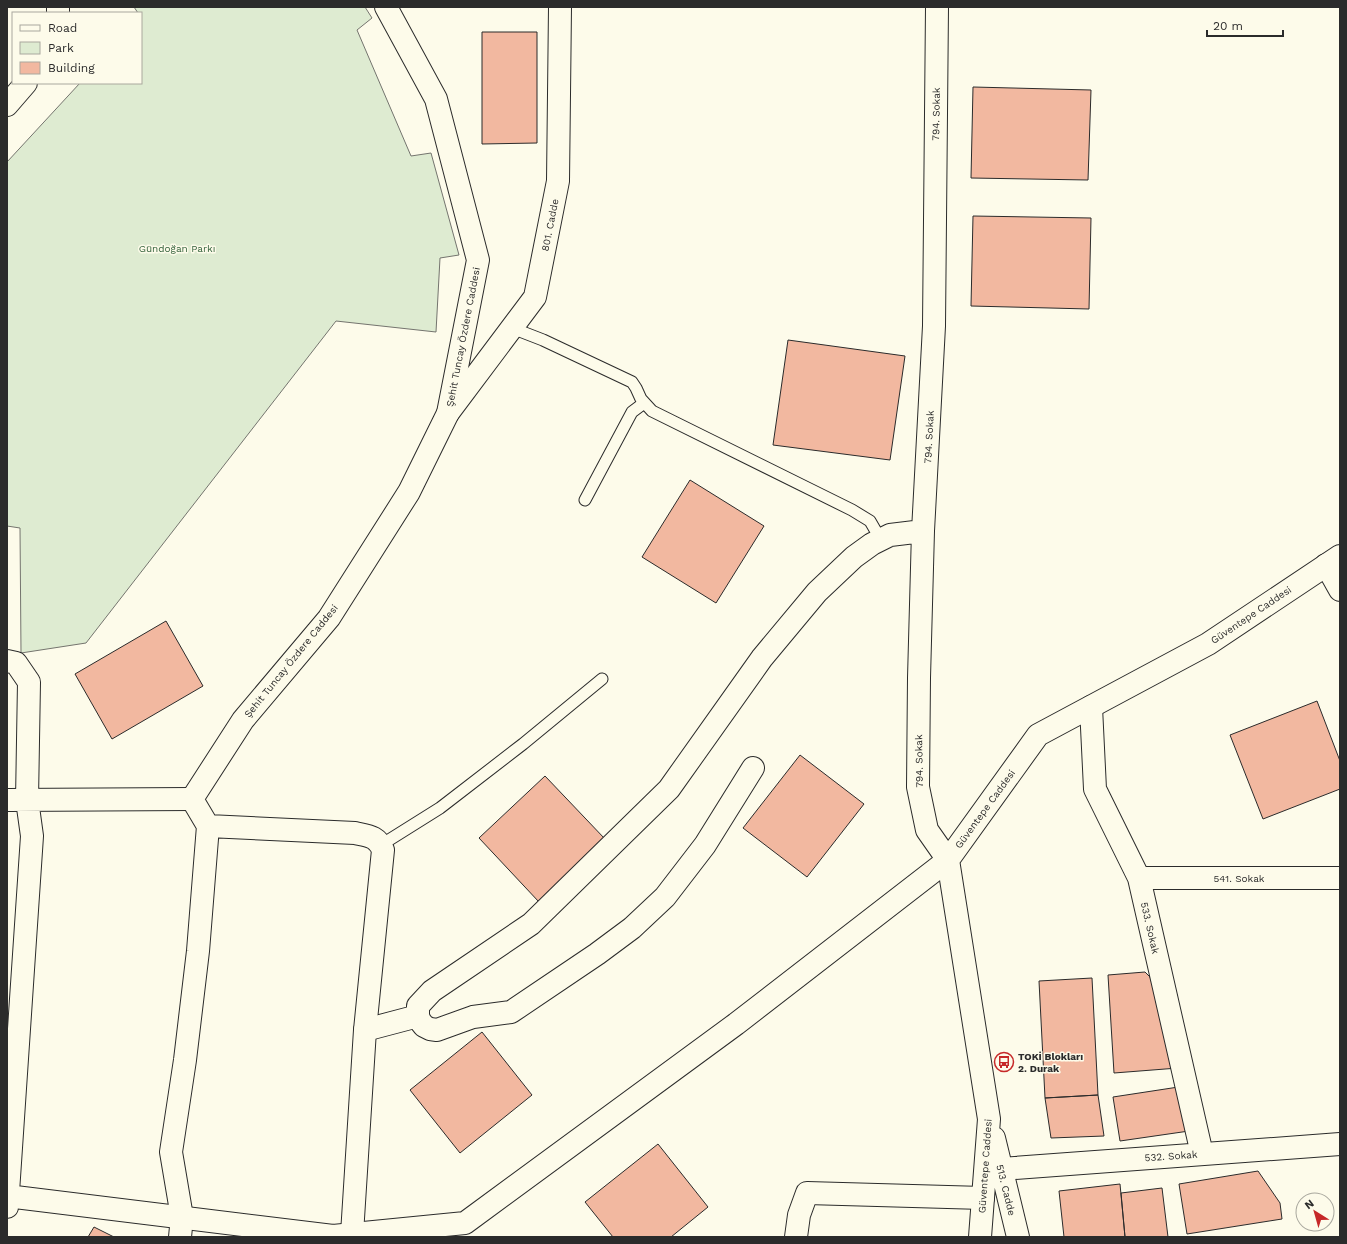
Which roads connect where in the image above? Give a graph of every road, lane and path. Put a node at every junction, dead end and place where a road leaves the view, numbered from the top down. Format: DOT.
graph roads {
  1 [pos="386,7"];
  2 [pos="560,7"];
  3 [pos="937,7"];
  4 [pos="25,84"];
  5 [pos="7,105"];
  6 [pos="512,328"];
  7 [pos="644,403"];
  8 [pos="448,413"];
  9 [pos="585,500"];
  10 [pos="923,531"];
  11 [pos="880,540"];
  12 [pos="1333,561"];
  13 [pos="1340,590"];
  14 [pos="7,662"];
  15 [pos="602,679"];
  16 [pos="1091,707"];
  17 [pos="753,768"];
  18 [pos="192,799"];
  19 [pos="17,800"];
  20 [pos="208,826"];
  21 [pos="381,845"];
  22 [pos="948,860"];
  23 [pos="1139,878"];
  24 [pos="1340,878"];
  25 [pos="418,1016"];
  26 [pos="365,1030"];
  27 [pos="989,1119"];
  28 [pos="1340,1144"];
  29 [pos="1202,1154"];
  30 [pos="1001,1169"];
  31 [pos="983,1198"];
  32 [pos="7,1200"];
  33 [pos="181,1227"];
  34 [pos="465,1230"];
  35 [pos="352,1234"];
  36 [pos="796,1237"];
  37 [pos="980,1237"];
  38 [pos="1018,1237"];
  1 -- 8 [label="street, Şehit Tuncay Özdere Caddesi"];
  2 -- 6 [label="street, 801. Cadde"];
  3 -- 10 [label="street, 794. Sokak"];
  4 -- 5 [label="street"];
  6 -- 7 [label="lane"];
  6 -- 8 [label="street, 801. Cadde"];
  7 -- 9 [label="lane"];
  7 -- 11 [label="lane"];
  8 -- 18 [label="street, Şehit Tuncay Özdere Caddesi"];
  10 -- 11 [label="street"];
  10 -- 22 [label="street, 794. Sokak"];
  11 -- 25 [label="street"];
  12 -- 13 [label="street"];
  12 -- 16 [label="street, Güventepe Caddesi"];
  14 -- 19 [label="street"];
  15 -- 21 [label="lane"];
  16 -- 22 [label="street, Güventepe Caddesi"];
  16 -- 23 [label="street, 533. Sokak"];
  17 -- 25 [label="street"];
  18 -- 19 [label="street"];
  18 -- 20 [label="street"];
  19 -- 32 [label="street"];
  20 -- 21 [label="street"];
  20 -- 33 [label="street"];
  21 -- 26 [label="street"];
  22 -- 27 [label="street, Güventepe Caddesi"];
  22 -- 34 [label="street"];
  23 -- 24 [label="street, 541. Sokak"];
  23 -- 29 [label="street, 533. Sokak"];
  25 -- 26 [label="street"];
  26 -- 35 [label="street"];
  27 -- 30 [label="street, 513. Cadde"];
  27 -- 31 [label="street, Güventepe Caddesi"];
  28 -- 29 [label="street, 532. Sokak"];
  29 -- 30 [label="street, 532. Sokak"];
  30 -- 38 [label="street, 513. Cadde"];
  31 -- 36 [label="street"];
  31 -- 37 [label="street, Güventepe Caddesi"];
  32 -- 33 [label="street"];
  33 -- 35 [label="street"];
  34 -- 35 [label="street"];
}
